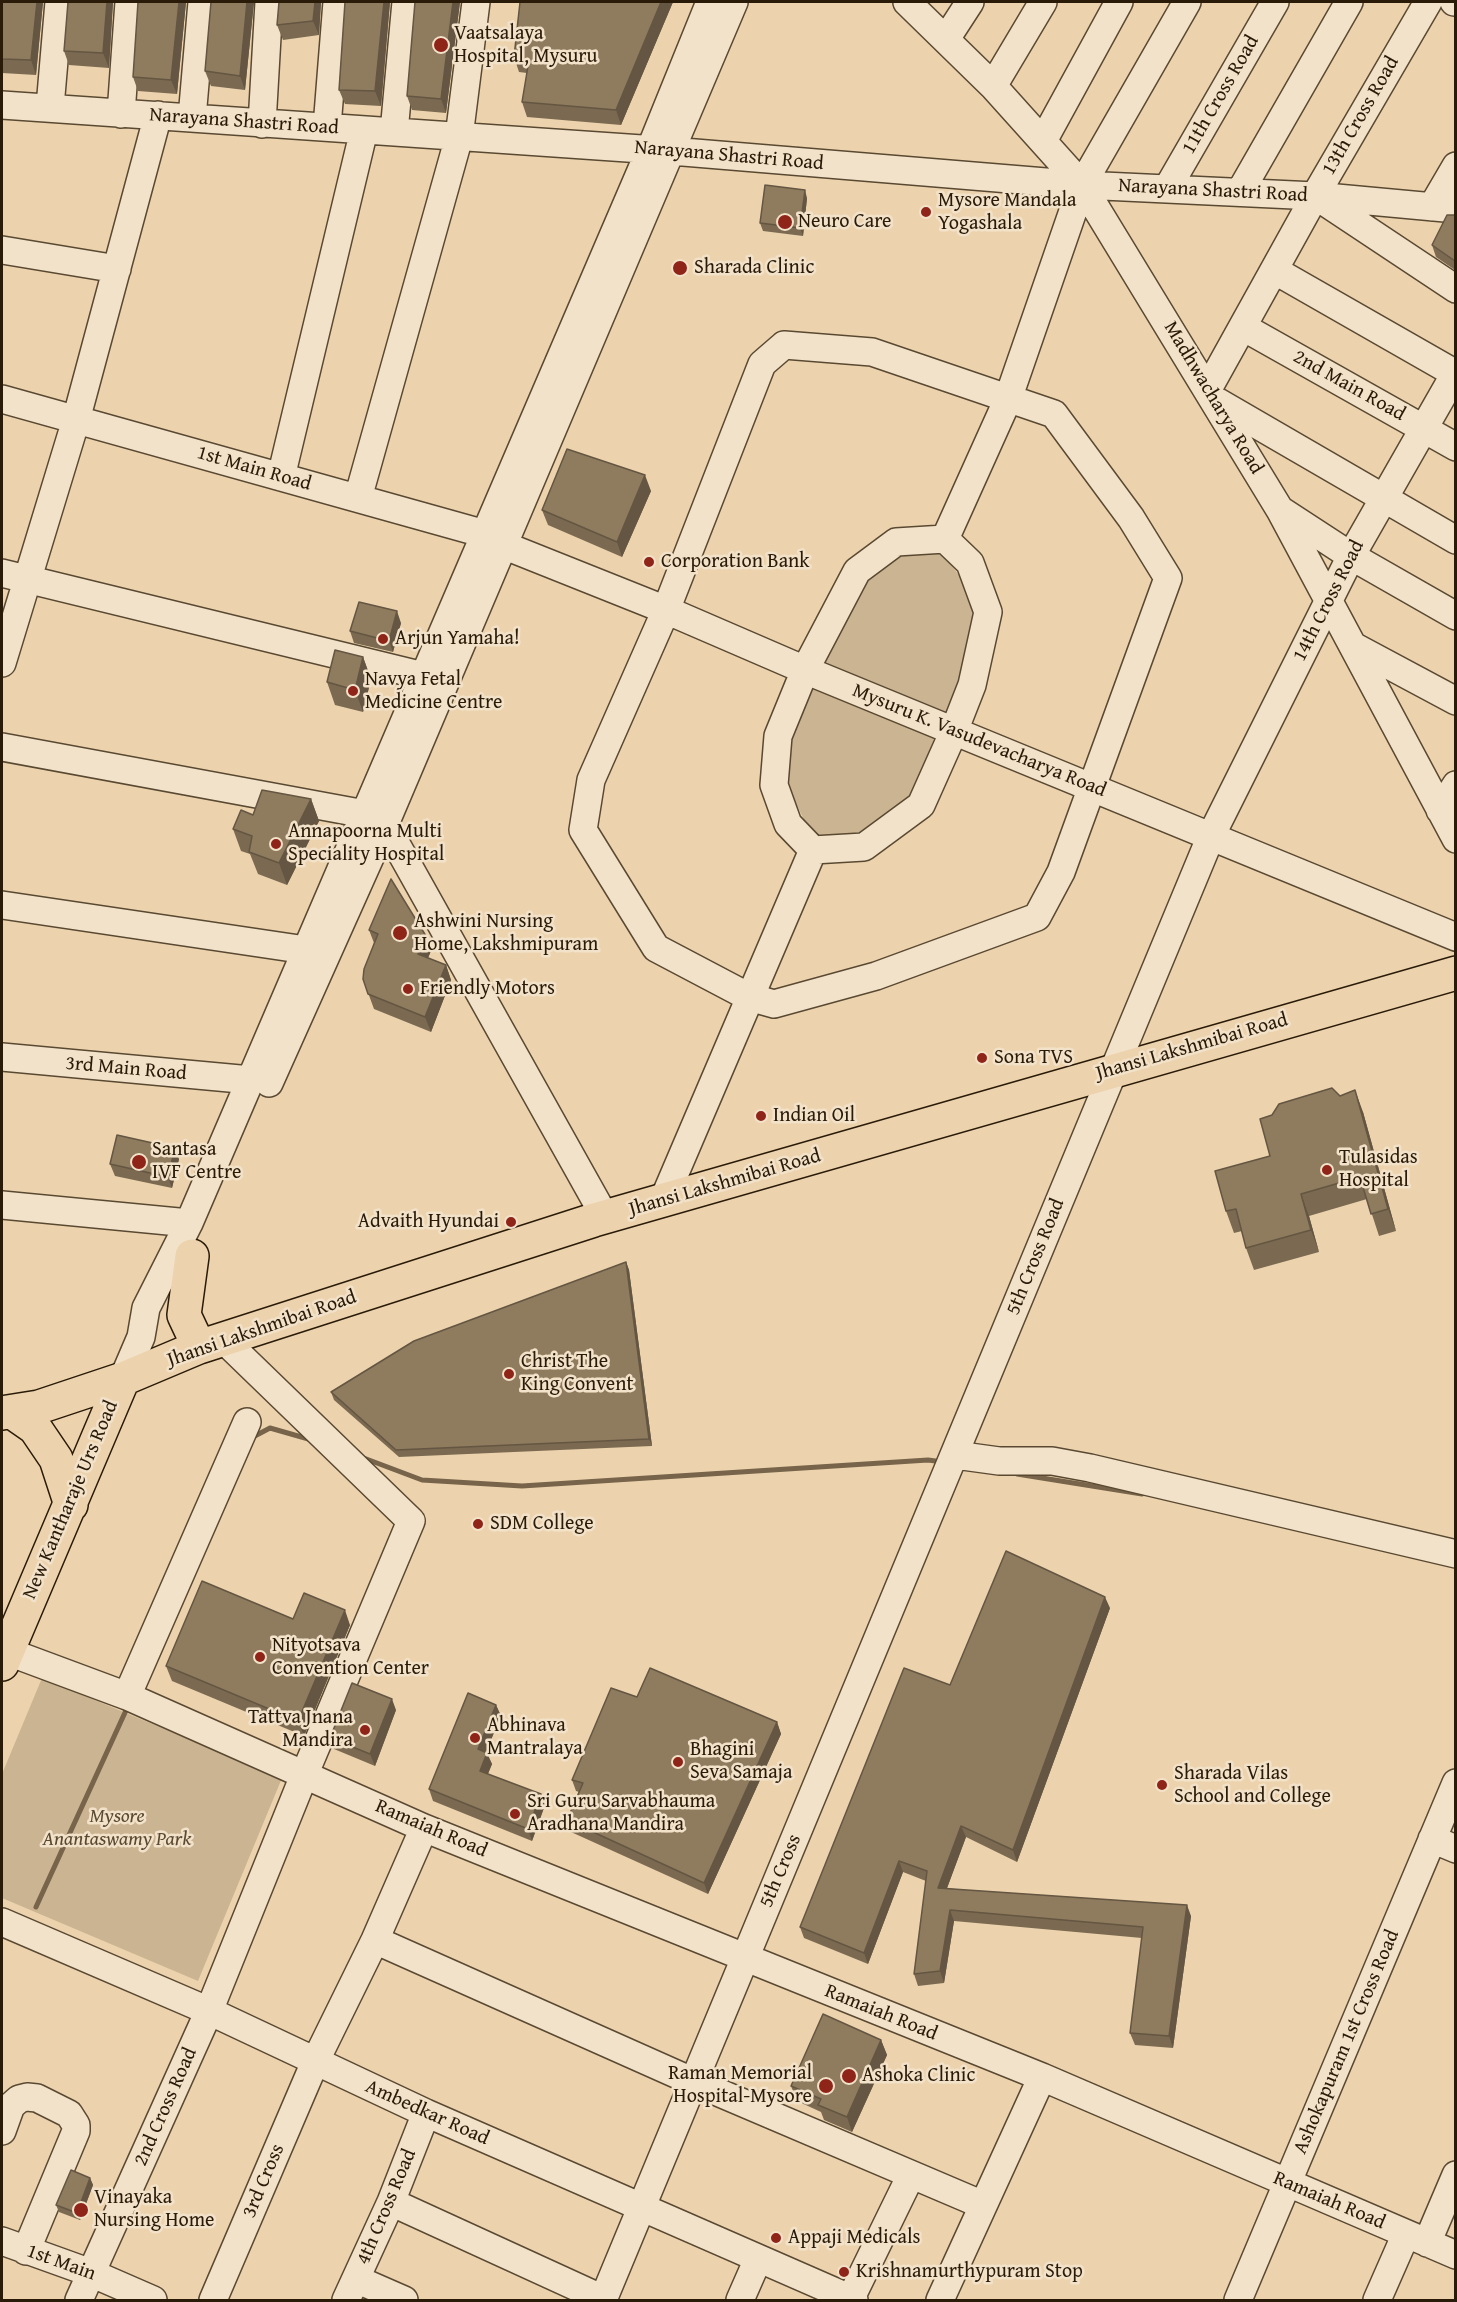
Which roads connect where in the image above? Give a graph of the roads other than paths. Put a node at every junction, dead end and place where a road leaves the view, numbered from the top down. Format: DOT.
graph roads {
  1 [pos="59,2"];
  2 [pos="129,2"];
  3 [pos="202,2"];
  4 [pos="269,2"];
  5 [pos="337,2"];
  6 [pos="406,2"];
  7 [pos="476,2"];
  8 [pos="710,2"];
  9 [pos="734,2"];
  10 [pos="907,2"];
  11 [pos="970,2"];
  12 [pos="1042,2"];
  13 [pos="1119,2"];
  14 [pos="1187,2"];
  15 [pos="1275,2"];
  16 [pos="1349,2"];
  17 [pos="1428,2"];
  18 [pos="946,39"];
  19 [pos="993,86"];
  20 [pos="2,105"];
  21 [pos="50,107"];
  22 [pos="121,114"];
  23 [pos="158,116"];
  24 [pos="192,118"];
  25 [pos="262,124"];
  26 [pos="327,127"];
  27 [pos="364,130"];
  28 [pos="394,132"];
  29 [pos="459,136"];
  30 [pos="1043,141"];
  31 [pos="661,150"];
  32 [pos="1455,166"];
  33 [pos="1082,184"];
  34 [pos="1167,189"];
  35 [pos="1240,192"];
  36 [pos="1315,196"];
  37 [pos="1444,208"];
  38 [pos="2,250"];
  39 [pos="117,269"];
  40 [pos="1274,270"];
  41 [pos="1455,289"];
  42 [pos="1243,327"];
  43 [pos="1455,373"];
  44 [pos="1212,395"];
  45 [pos="2,399"];
  46 [pos="1008,399"];
  47 [pos="76,420"];
  48 [pos="1424,428"];
  49 [pos="1455,447"];
  50 [pos="281,477"];
  51 [pos="358,498"];
  52 [pos="1383,500"];
  53 [pos="1280,510"];
  54 [pos="494,539"];
  55 [pos="945,539"];
  56 [pos="1455,540"];
  57 [pos="1351,556"];
  58 [pos="2,573"];
  59 [pos="28,579"];
  60 [pos="1328,602"];
  61 [pos="666,610"];
  62 [pos="1455,616"];
  63 [pos="1355,647"];
  64 [pos="2,663"];
  65 [pos="805,670"];
  66 [pos="424,676"];
  67 [pos="1455,701"];
  68 [pos="954,731"];
  69 [pos="2,747"];
  70 [pos="1455,785"];
  71 [pos="1090,787"];
  72 [pos="1440,810"];
  73 [pos="375,819"];
  74 [pos="1210,836"];
  75 [pos="1455,838"];
  76 [pos="813,850"];
  77 [pos="2,905"];
  78 [pos="1455,937"];
  79 [pos="306,950"];
  80 [pos="1455,973"];
  81 [pos="749,998"];
  82 [pos="2,1057"];
  83 [pos="1113,1071"];
  84 [pos="250,1080"];
  85 [pos="663,1201"];
  86 [pos="2,1204"];
  87 [pos="604,1217"];
  88 [pos="189,1223"];
  89 [pos="192,1256"];
  90 [pos="141,1337"];
  91 [pos="211,1343"];
  92 [pos="123,1379"];
  93 [pos="7,1413"];
  94 [pos="247,1422"];
  95 [pos="957,1449"];
  96 [pos="71,1505"];
  97 [pos="1455,1554"];
  98 [pos="4,1657"];
  99 [pos="119,1693"];
  100 [pos="305,1773"];
  101 [pos="1455,1783"];
  102 [pos="424,1828"];
  103 [pos="1444,1844"];
  104 [pos="2,1922"];
  105 [pos="375,1940"];
  106 [pos="745,1958"];
  107 [pos="209,2012"];
  108 [pos="315,2062"];
  109 [pos="1042,2077"];
  110 [pos="694,2082"];
  111 [pos="426,2113"];
  112 [pos="2,2131"];
  113 [pos="911,2175"];
  114 [pos="1455,2175"];
  115 [pos="1288,2183"];
  116 [pos="391,2202"];
  117 [pos="983,2205"];
  118 [pos="641,2208"];
  119 [pos="1417,2239"];
  120 [pos="2,2241"];
  121 [pos="26,2251"];
  122 [pos="1455,2255"];
  123 [pos="758,2259"];
  124 [pos="91,2273"];
  125 [pos="351,2290"];
  126 [pos="603,2300"];
  127 [pos="852,2300"];
  128 [pos="79,2301"];
  129 [pos="153,2301"];
  130 [pos="213,2301"];
  131 [pos="404,2301"];
  132 [pos="740,2301"];
  133 [pos="940,2301"];
  134 [pos="1238,2301"];
  135 [pos="1377,2301"];
  1 -- 21 [label="street"];
  2 -- 22 [label="street"];
  3 -- 24 [label="street"];
  4 -- 25 [label="street"];
  5 -- 26 [label="street"];
  6 -- 28 [label="street"];
  7 -- 29 [label="street"];
  8 -- 31 [label="street"];
  9 -- 31 [label="street"];
  10 -- 18 [label="street, Madhwacharya Road"];
  11 -- 18 [label="street"];
  12 -- 19 [label="street"];
  13 -- 30 [label="street"];
  14 -- 33 [label="street"];
  15 -- 34 [label="street, 11th Cross Road"];
  16 -- 35 [label="street"];
  17 -- 36 [label="street, 13th Cross Road"];
  18 -- 19 [label="street, Madhwacharya Road"];
  19 -- 30 [label="street, Madhwacharya Road"];
  20 -- 21 [label="street, Narayana Shastri Road"];
  21 -- 22 [label="street, Narayana Shastri Road"];
  22 -- 23 [label="street, Narayana Shastri Road"];
  23 -- 24 [label="street, Narayana Shastri Road"];
  23 -- 39 [label="street"];
  24 -- 25 [label="street, Narayana Shastri Road"];
  25 -- 26 [label="street, Narayana Shastri Road"];
  26 -- 27 [label="street, Narayana Shastri Road"];
  27 -- 28 [label="street, Narayana Shastri Road"];
  27 -- 50 [label="street"];
  28 -- 29 [label="street, Narayana Shastri Road"];
  29 -- 31 [label="street, Narayana Shastri Road"];
  29 -- 51 [label="street"];
  30 -- 33 [label="street, Madhwacharya Road"];
  31 -- 33 [label="street, Narayana Shastri Road"];
  31 -- 54 [label="street"];
  32 -- 37 [label="street"];
  33 -- 34 [label="street, Narayana Shastri Road"];
  33 -- 44 [label="street, Madhwacharya Road"];
  33 -- 46 [label="street"];
  34 -- 35 [label="street, Narayana Shastri Road"];
  35 -- 36 [label="street, Narayana Shastri Road"];
  36 -- 37 [label="street, Narayana Shastri Road"];
  36 -- 40 [label="street, 13th Cross Road"];
  36 -- 41 [label="street"];
  38 -- 39 [label="street"];
  39 -- 47 [label="street"];
  40 -- 42 [label="street, 13th Cross Road"];
  40 -- 43 [label="street"];
  42 -- 44 [label="street, 13th Cross Road"];
  42 -- 48 [label="street, 2nd Main Road"];
  43 -- 48 [label="street, 14th Cross Road"];
  44 -- 52 [label="street"];
  44 -- 53 [label="street, Madhwacharya Road"];
  45 -- 47 [label="street, 1st Main Road"];
  46 -- 55 [label="street"];
  46 -- 61 [label="street"];
  46 -- 71 [label="street"];
  47 -- 50 [label="street, 1st Main Road"];
  47 -- 59 [label="street"];
  48 -- 49 [label="street, 2nd Main Road"];
  48 -- 52 [label="street, 14th Cross Road"];
  50 -- 51 [label="street, 1st Main Road"];
  51 -- 54 [label="street, 1st Main Road"];
  52 -- 56 [label="street"];
  52 -- 57 [label="street, 14th Cross Road"];
  53 -- 57 [label="street"];
  53 -- 60 [label="street, Madhwacharya Road"];
  54 -- 61 [label="street, Mysuru K. Vasudevacharya Road"];
  54 -- 66 [label="street"];
  54 -- 73 [label="street"];
  55 -- 65 [label="street"];
  55 -- 68 [label="street"];
  57 -- 60 [label="street, 14th Cross Road"];
  57 -- 62 [label="street"];
  58 -- 59 [label="street"];
  59 -- 64 [label="street"];
  59 -- 66 [label="street"];
  60 -- 63 [label="street, Madhwacharya Road"];
  60 -- 74 [label="street, 14th Cross Road"];
  61 -- 65 [label="street, Mysuru K. Vasudevacharya Road"];
  61 -- 81 [label="street"];
  63 -- 67 [label="street"];
  63 -- 72 [label="street, Madhwacharya Road"];
  65 -- 68 [label="street, Mysuru K. Vasudevacharya Road"];
  65 -- 76 [label="street"];
  66 -- 73 [label="street"];
  68 -- 71 [label="street, Mysuru K. Vasudevacharya Road"];
  68 -- 76 [label="street"];
  69 -- 73 [label="street"];
  70 -- 72 [label="street"];
  71 -- 74 [label="street, Mysuru K. Vasudevacharya Road"];
  71 -- 81 [label="street"];
  72 -- 75 [label="street, Madhwacharya Road"];
  73 -- 79 [label="street"];
  73 -- 87 [label="street"];
  73 -- 89 [label="street"];
  74 -- 78 [label="street, Mysuru K. Vasudevacharya Road"];
  74 -- 83 [label="street, 14th Cross Road"];
  76 -- 81 [label="street"];
  77 -- 79 [label="street"];
  79 -- 84 [label="street"];
  80 -- 83 [label="main road, Jhansi Lakshmibai Road"];
  81 -- 85 [label="street"];
  82 -- 84 [label="street, 3rd Main Road"];
  83 -- 85 [label="main road, Jhansi Lakshmibai Road"];
  83 -- 95 [label="street, 5th Cross Road"];
  84 -- 88 [label="street"];
  85 -- 87 [label="main road, Jhansi Lakshmibai Road"];
  86 -- 88 [label="street"];
  87 -- 91 [label="main road, Jhansi Lakshmibai Road"];
  88 -- 90 [label="street"];
  89 -- 90 [label="street"];
  89 -- 91 [label="main road"];
  90 -- 92 [label="street, New Kantharaje Urs Road"];
  91 -- 92 [label="main road, Jhansi Lakshmibai Road"];
  91 -- 100 [label="street, 2nd Cross Road"];
  92 -- 93 [label="main road, Jhansi Lakshmibai Road"];
  92 -- 96 [label="main road, New Kantharaje Urs Road"];
  93 -- 96 [label="main road"];
  94 -- 99 [label="street"];
  95 -- 97 [label="street"];
  95 -- 106 [label="street, 5th Cross"];
  96 -- 98 [label="main road, New Kantharaje Urs Road"];
  98 -- 99 [label="street, Ramaiah Road"];
  99 -- 100 [label="street, Ramaiah Road"];
  100 -- 102 [label="street, Ramaiah Road"];
  100 -- 107 [label="street, 2nd Cross Road"];
  101 -- 103 [label="street, Ashokapuram 1st Cross Road"];
  102 -- 105 [label="street, 3rd Cross"];
  102 -- 106 [label="street, Ramaiah Road"];
  103 -- 115 [label="street, Ashokapuram 1st Cross Road"];
  104 -- 107 [label="street, Ambedkar Road"];
  105 -- 108 [label="street, 3rd Cross"];
  105 -- 110 [label="street"];
  106 -- 109 [label="street, Ramaiah Road"];
  106 -- 110 [label="street, 5th Cross"];
  107 -- 108 [label="street, Ambedkar Road"];
  107 -- 124 [label="street, 2nd Cross Road"];
  108 -- 111 [label="street, Ambedkar Road"];
  108 -- 130 [label="street, 3rd Cross"];
  109 -- 115 [label="street, Ramaiah Road"];
  109 -- 117 [label="street"];
  110 -- 113 [label="street"];
  110 -- 118 [label="street, 5th Cross"];
  111 -- 116 [label="street, 4th Cross Road"];
  111 -- 118 [label="street, Ambedkar Road"];
  112 -- 121 [label="street"];
  113 -- 117 [label="street"];
  113 -- 127 [label="street"];
  114 -- 119 [label="street"];
  115 -- 119 [label="street, Ramaiah Road"];
  115 -- 134 [label="street, Ashokapuram 1st Cross Road"];
  116 -- 125 [label="street, 4th Cross Road"];
  116 -- 126 [label="street"];
  117 -- 133 [label="street"];
  118 -- 123 [label="street, Ambedkar Road"];
  118 -- 126 [label="street, 5th Cross"];
  119 -- 122 [label="street, Ramaiah Road"];
  119 -- 135 [label="street"];
  120 -- 121 [label="street, 1st Main"];
  121 -- 124 [label="street, 1st Main"];
  123 -- 127 [label="street, Ambedkar Road"];
  123 -- 132 [label="street"];
  124 -- 128 [label="street, 2nd Cross Road"];
  124 -- 129 [label="street, 1st Main"];
  125 -- 131 [label="street"];
}
